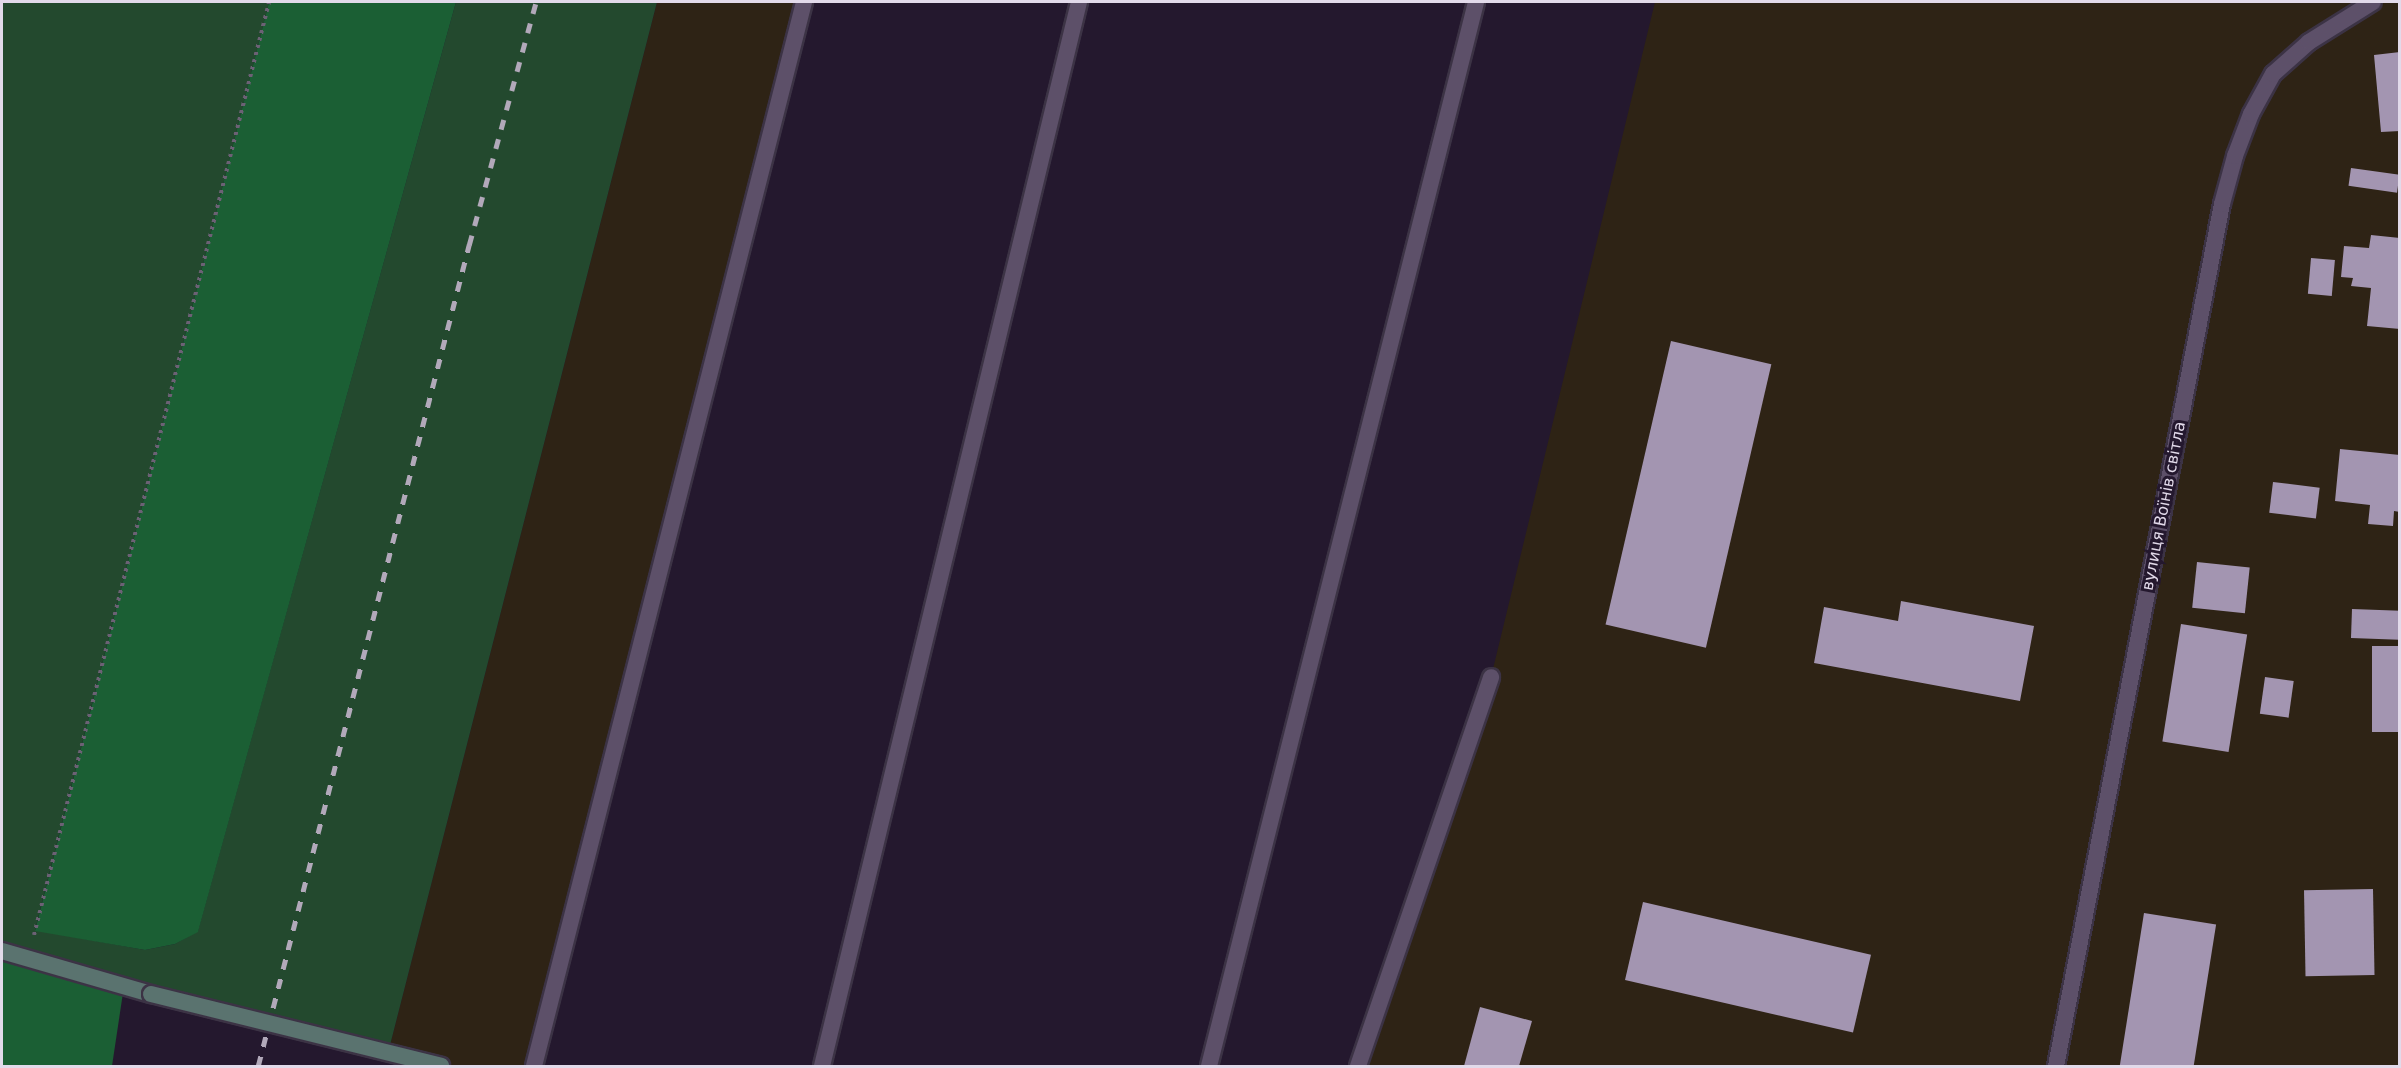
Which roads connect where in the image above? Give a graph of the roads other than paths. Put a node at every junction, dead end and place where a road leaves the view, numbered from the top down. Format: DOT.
graph roads {
  1 [pos="804,2"];
  2 [pos="1079,2"];
  3 [pos="1476,2"];
  4 [pos="2373,2"];
  5 [pos="1491,677"];
  6 [pos="2,951"];
  7 [pos="441,1066"];
  8 [pos="534,1066"];
  9 [pos="822,1066"];
  10 [pos="1209,1066"];
  11 [pos="1358,1066"];
  12 [pos="2056,1066"];
  1 -- 8 [label="street"];
  2 -- 9 [label="street"];
  3 -- 10 [label="street"];
  4 -- 12 [label="street, вулиця Воїнів світла"];
  5 -- 11 [label="street"];
  6 -- 7 [label="main road, bridge"];
}
